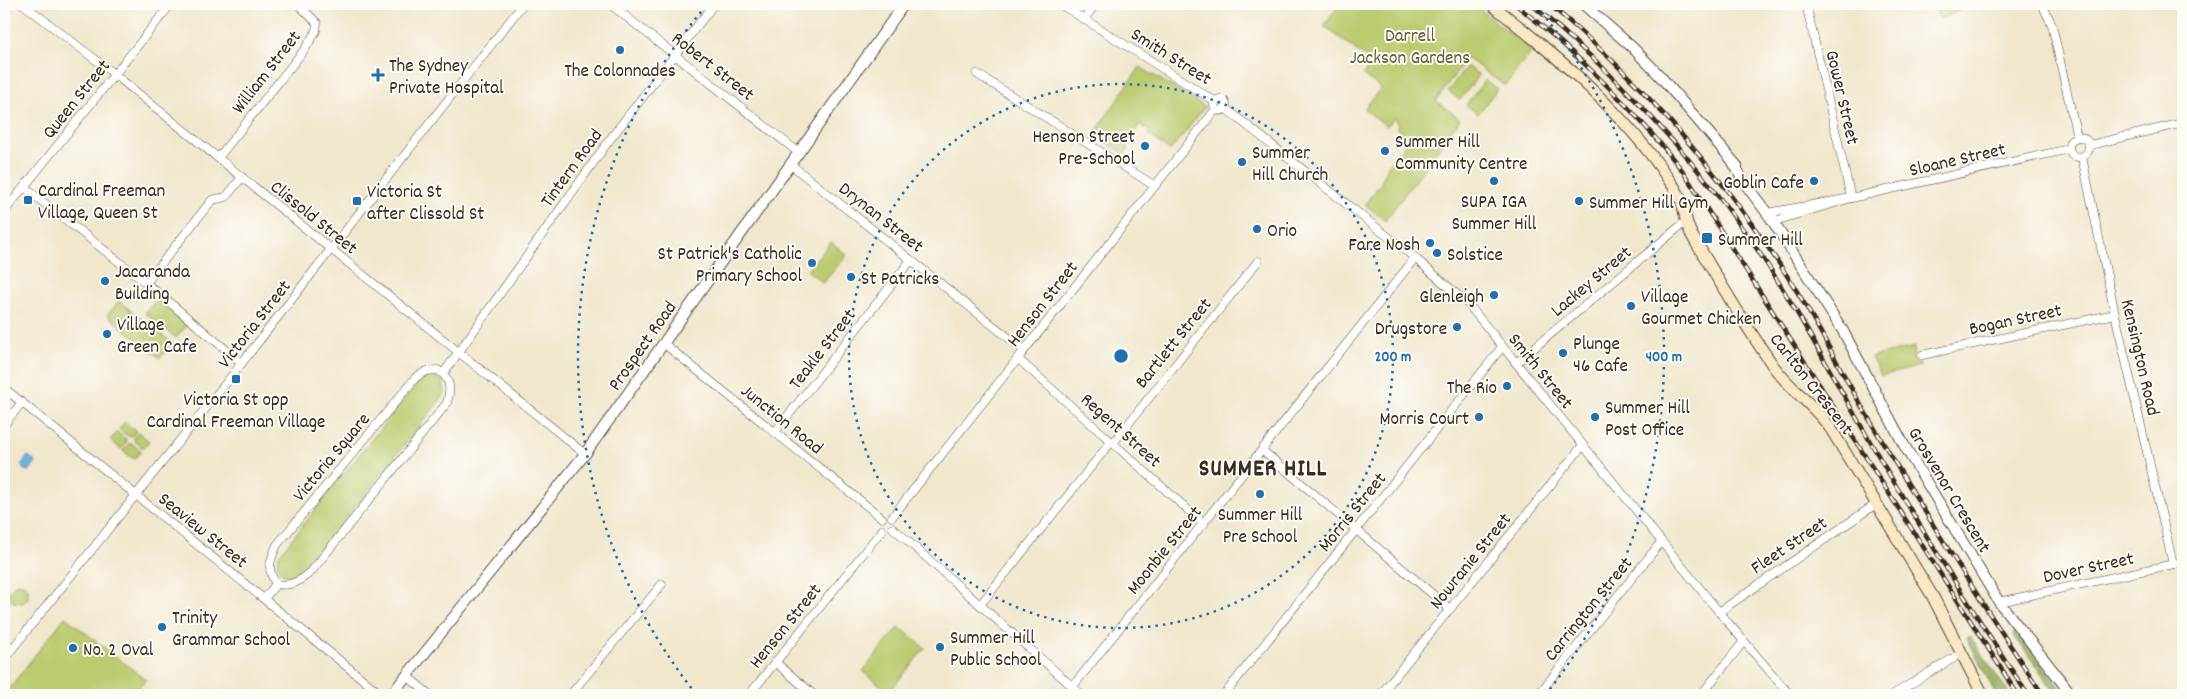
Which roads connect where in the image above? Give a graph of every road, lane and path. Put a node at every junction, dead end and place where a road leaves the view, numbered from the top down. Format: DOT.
graph roads {
  1 [pos="23,4"];
  2 [pos="171,4"];
  3 [pos="298,4"];
  4 [pos="523,4"];
  5 [pos="610,4"];
  6 [pos="714,4"];
  7 [pos="904,4"];
  8 [pos="1060,4"];
  9 [pos="1096,4"];
  10 [pos="1491,4"];
  11 [pos="1583,4"];
  12 [pos="1806,4"];
  13 [pos="2042,4"];
  14 [pos="1084,19"];
  15 [pos="675,55"];
  16 [pos="977,74"];
  17 [pos="114,75"];
  18 [pos="1216,106"];
  19 [pos="2183,123"];
  20 [pos="2077,137"];
  21 [pos="2090,145"];
  22 [pos="2069,149"];
  23 [pos="798,152"];
  24 [pos="2082,157"];
  25 [pos="218,158"];
  26 [pos="790,164"];
  27 [pos="242,177"];
  28 [pos="1155,186"];
  29 [pos="24,187"];
  30 [pos="1851,198"];
  31 [pos="4,212"];
  32 [pos="1773,216"];
  33 [pos="1685,222"];
  34 [pos="331,250"];
  35 [pos="1415,258"];
  36 [pos="911,260"];
  37 [pos="1258,261"];
  38 [pos="146,283"];
  39 [pos="2115,314"];
  40 [pos="663,343"];
  41 [pos="1502,347"];
  42 [pos="1024,350"];
  43 [pos="459,353"];
  44 [pos="1922,355"];
  45 [pos="1018,358"];
  46 [pos="242,363"];
  47 [pos="1516,363"];
  48 [pos="443,374"];
  49 [pos="4,388"];
  50 [pos="22,402"];
  51 [pos="4,425"];
  52 [pos="775,432"];
  53 [pos="1112,442"];
  54 [pos="1583,445"];
  55 [pos="1263,451"];
  56 [pos="585,454"];
  57 [pos="136,494"];
  58 [pos="1876,504"];
  59 [pos="892,517"];
  60 [pos="882,518"];
  61 [pos="1204,524"];
  62 [pos="894,528"];
  63 [pos="882,530"];
  64 [pos="1357,530"];
  65 [pos="1661,542"];
  66 [pos="2183,562"];
  67 [pos="2173,564"];
  68 [pos="276,584"];
  69 [pos="662,584"];
  70 [pos="264,599"];
  71 [pos="1999,602"];
  72 [pos="980,605"];
  73 [pos="1450,609"];
  74 [pos="1719,612"];
  75 [pos="1744,641"];
  76 [pos="1962,653"];
  77 [pos="4,660"];
  78 [pos="775,662"];
  79 [pos="407,676"];
  80 [pos="1073,687"];
  81 [pos="382,695"];
  82 [pos="391,695"];
  83 [pos="430,695"];
  84 [pos="570,695"];
  85 [pos="749,695"];
  86 [pos="814,695"];
  87 [pos="1066,695"];
  88 [pos="1082,695"];
  89 [pos="1224,695"];
  90 [pos="1380,695"];
  91 [pos="1538,695"];
  92 [pos="1701,695"];
  93 [pos="1790,695"];
  94 [pos="1892,695"];
  95 [pos="1983,695"];
  96 [pos="2072,695"];
  1 -- 17 [label="street, Clissold Street"];
  2 -- 17 [label="street, Queen Street"];
  3 -- 25 [label="street, William Street"];
  4 -- 34 [label="street, Victoria Street"];
  5 -- 15 [label="street, Robert Street"];
  6 -- 15 [label="street, Tintern Road"];
  7 -- 23 [label="street, Prospect Road"];
  8 -- 14 [label="street, Smith Street"];
  9 -- 14 [label="street"];
  10 -- 33 [label="main road, Carlton Crescent"];
  11 -- 32 [label="street, Grosvenor Crescent"];
  12 -- 30 [label="street, Gower Street"];
  13 -- 20 [label="street"];
  14 -- 18 [label="street, Smith Street"];
  15 -- 23 [label="street, Robert Street"];
  15 -- 43 [label="street, Tintern Road"];
  16 -- 28 [label="street"];
  17 -- 25 [label="street, Clissold Street"];
  17 -- 29 [label="street, Queen Street"];
  18 -- 28 [label="street, Henson Street"];
  18 -- 35 [label="street, Smith Street"];
  19 -- 21 [label="street"];
  20 -- 21 [label="street"];
  20 -- 22 [label="street"];
  21 -- 24 [label="street"];
  22 -- 24 [label="street"];
  22 -- 30 [label="street, Sloane Street"];
  23 -- 26 [label="street, Prospect Road"];
  24 -- 39 [label="street, Kensington Road"];
  25 -- 27 [label="street, Clissold Street"];
  26 -- 36 [label="street, Drynan Street"];
  26 -- 40 [label="street, Prospect Road"];
  27 -- 34 [label="street, Clissold Street"];
  27 -- 38 [label="street"];
  28 -- 42 [label="street, Henson Street"];
  29 -- 31 [label="street, Queen Street"];
  29 -- 38 [label="street"];
  30 -- 32 [label="street, Sloane Street"];
  32 -- 71 [label="street, Grosvenor Crescent"];
  33 -- 47 [label="street, Lackey Street"];
  33 -- 58 [label="main road, Carlton Crescent"];
  34 -- 43 [label="street, Clissold Street"];
  34 -- 46 [label="street, Victoria Street"];
  35 -- 41 [label="street, Smith Street"];
  35 -- 55 [label="street, Moonbie Street"];
  36 -- 42 [label="street, Drynan Street"];
  36 -- 52 [label="street, Teakle Street"];
  37 -- 53 [label="street, Bartlett Street"];
  38 -- 46 [label="street"];
  39 -- 44 [label="street, Bogan Street"];
  39 -- 67 [label="street, Kensington Road"];
  40 -- 52 [label="street, Junction Road"];
  40 -- 56 [label="street, Prospect Road"];
  41 -- 47 [label="street, Smith Street"];
  41 -- 64 [label="street, Morris Street"];
  42 -- 45 [label="street, Henson Street"];
  43 -- 48 [label="street"];
  43 -- 56 [label="street, Clissold Street"];
  45 -- 53 [label="street, Regent Street"];
  45 -- 59 [label="street, Henson Street"];
  46 -- 57 [label="street, Victoria Street"];
  47 -- 54 [label="street, Smith Street"];
  48 -- 68 [label="street"];
  48 -- 68 [label="street, Victoria Square"];
  49 -- 50 [label="street, Seaview Street"];
  50 -- 51 [label="street"];
  50 -- 57 [label="street, Seaview Street"];
  52 -- 60 [label="street, Junction Road"];
  53 -- 61 [label="street, Regent Street"];
  53 -- 72 [label="street, Bartlett Street"];
  54 -- 65 [label="street, Smith Street"];
  54 -- 73 [label="street, Nowranie Street"];
  55 -- 61 [label="street, Moonbie Street"];
  55 -- 64 [label="street"];
  56 -- 79 [label="street, Prospect Road"];
  57 -- 70 [label="street, Seaview Street"];
  57 -- 77 [label="street, Victoria Street"];
  58 -- 74 [label="street, Fleet Street"];
  58 -- 76 [label="main road, Carlton Crescent"];
  59 -- 60 [label="street"];
  59 -- 62 [label="street"];
  60 -- 63 [label="street"];
  61 -- 80 [label="street, Moonbie Street"];
  62 -- 63 [label="street"];
  62 -- 72 [label="street"];
  63 -- 78 [label="street, Henson Street"];
  64 -- 73 [label="street"];
  64 -- 89 [label="street, Morris Street"];
  65 -- 74 [label="street, Smith Street"];
  65 -- 91 [label="street, Carrington Street"];
  66 -- 67 [label="street, Dover Street"];
  67 -- 71 [label="street, Dover Street"];
  68 -- 70 [label="street"];
  69 -- 84 [label="street"];
  70 -- 81 [label="street, Seaview Street"];
  71 -- 96 [label="street, Grosvenor Crescent"];
  72 -- 80 [label="street"];
  73 -- 90 [label="street, Nowranie Street"];
  74 -- 75 [label="street, Smith Street"];
  75 -- 92 [label="street"];
  75 -- 93 [label="street, Smith Street"];
  76 -- 94 [label="street"];
  76 -- 95 [label="main road, Carlton Crescent"];
  78 -- 85 [label="street, Henson Street"];
  78 -- 86 [label="street"];
  79 -- 82 [label="street, Prospect Road"];
  79 -- 83 [label="street"];
  80 -- 87 [label="street, Moonbie Street"];
  80 -- 88 [label="street"];
}
